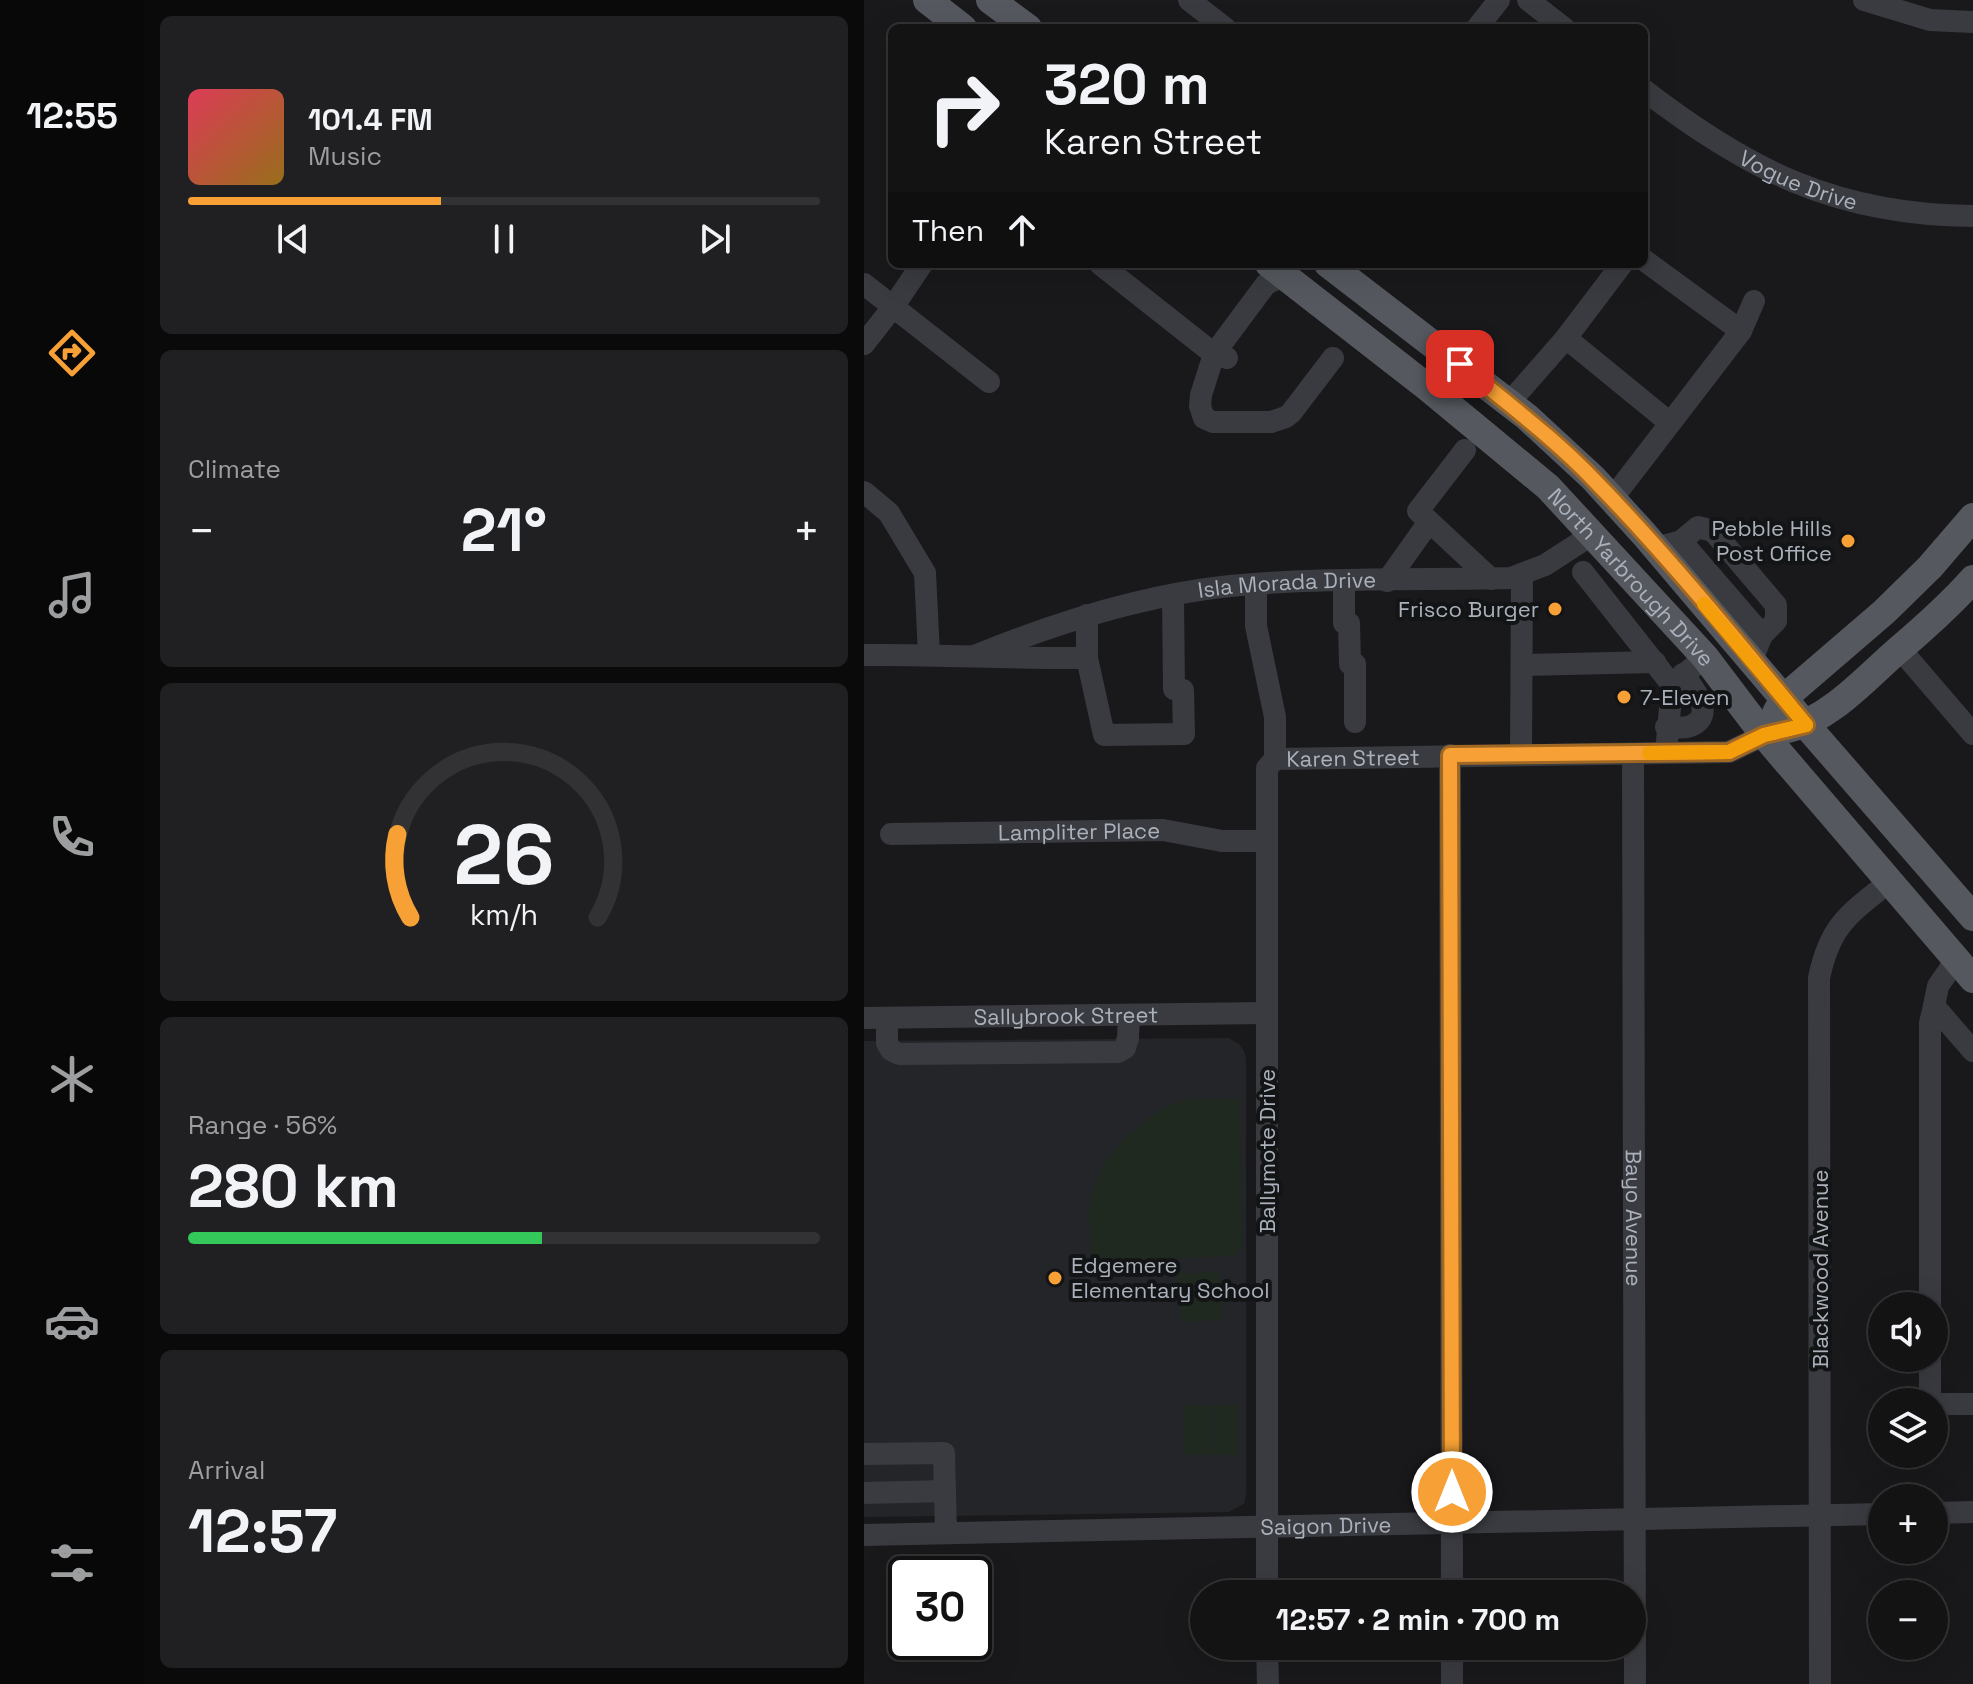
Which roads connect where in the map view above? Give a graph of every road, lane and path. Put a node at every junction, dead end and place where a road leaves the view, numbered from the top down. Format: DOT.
graph roads {
  1 [pos="927,0"];
  2 [pos="990,0"];
  3 [pos="1189,0"];
  4 [pos="1499,0"];
  5 [pos="1528,0"];
  6 [pos="1864,0"];
  7 [pos="1973,22"];
  8 [pos="958,24"];
  9 [pos="1023,24"];
  10 [pos="1220,24"];
  11 [pos="1480,24"];
  12 [pos="1559,24"];
  13 [pos="1648,93"];
  14 [pos="1973,216"];
  15 [pos="1648,263"];
  16 [pos="919,268"];
  17 [pos="1105,268"];
  18 [pos="1281,268"];
  19 [pos="1333,268"];
  20 [pos="1619,268"];
  21 [pos="864,284"];
  22 [pos="1754,301"];
  23 [pos="893,307"];
  24 [pos="1741,331"];
  25 [pos="1566,338"];
  26 [pos="864,344"];
  27 [pos="1214,354"];
  28 [pos="1333,358"];
  29 [pos="989,382"];
  30 [pos="1509,403"];
  31 [pos="1670,423"];
  32 [pos="1465,450"];
  33 [pos="864,492"];
  34 [pos="1612,499"];
  35 [pos="1973,517"];
  36 [pos="1429,522"];
  37 [pos="1593,534"];
  38 [pos="1668,544"];
  39 [pos="1583,572"];
  40 [pos="1522,575"];
  41 [pos="1491,579"];
  42 [pos="1973,579"];
  43 [pos="1344,581"];
  44 [pos="1387,581"];
  45 [pos="1256,584"];
  46 [pos="1173,595"];
  47 [pos="1087,615"];
  48 [pos="1757,648"];
  49 [pos="1900,649"];
  50 [pos="929,654"];
  51 [pos="864,655"];
  52 [pos="977,655"];
  53 [pos="1087,658"];
  54 [pos="1655,662"];
  55 [pos="1522,665"];
  56 [pos="1687,672"];
  57 [pos="1784,698"];
  58 [pos="1355,722"];
  59 [pos="1806,725"];
  60 [pos="1666,727"];
  61 [pos="1973,734"];
  62 [pos="1764,735"];
  63 [pos="1666,753"];
  64 [pos="1521,754"];
  65 [pos="1633,754"];
  66 [pos="1450,755"];
  67 [pos="1275,759"];
  68 [pos="891,834"];
  69 [pos="1267,841"];
  70 [pos="1889,882"];
  71 [pos="1973,917"];
  72 [pos="1965,969"];
  73 [pos="1934,1006"];
  74 [pos="1267,1013"];
  75 [pos="1129,1015"];
  76 [pos="864,1018"];
  77 [pos="887,1018"];
  78 [pos="1973,1051"];
  79 [pos="1930,1292"];
  80 [pos="1948,1403"];
  81 [pos="1973,1404"];
  82 [pos="864,1454"];
  83 [pos="945,1491"];
  84 [pos="864,1493"];
  85 [pos="1973,1512"];
  86 [pos="1948,1513"];
  87 [pos="1868,1514"];
  88 [pos="1820,1515"];
  89 [pos="1635,1519"];
  90 [pos="1452,1523"];
  91 [pos="1267,1527"];
  92 [pos="946,1533"];
  93 [pos="864,1535"];
  94 [pos="1267,1580"];
  95 [pos="1452,1580"];
  96 [pos="1267,1660"];
  97 [pos="1452,1660"];
  98 [pos="1268,1684"];
  99 [pos="1452,1684"];
  100 [pos="1635,1684"];
  101 [pos="1820,1684"];
  1 -- 8 [label="main road"];
  2 -- 9 [label="main road"];
  3 -- 10 [label="street"];
  4 -- 11 [label="street"];
  5 -- 12 [label="street"];
  6 -- 7 [label="street"];
  13 -- 14 [label="street, Vogue Drive"];
  15 -- 24 [label="street"];
  16 -- 23 [label="street"];
  17 -- 27 [label="street"];
  18 -- 27 [label="street"];
  18 -- 37 [label="main road, North Yarbrough Drive"];
  19 -- 30 [label="main road, North Yarbrough Drive"];
  20 -- 25 [label="street"];
  21 -- 23 [label="street"];
  22 -- 24 [label="street"];
  23 -- 26 [label="street"];
  23 -- 29 [label="street"];
  24 -- 31 [label="street"];
  25 -- 30 [label="street"];
  25 -- 31 [label="street"];
  27 -- 28 [label="street"];
  30 -- 34 [label="main road, North Yarbrough Drive"];
  31 -- 34 [label="street"];
  32 -- 36 [label="street"];
  33 -- 50 [label="street"];
  34 -- 38 [label="main road, North Yarbrough Drive"];
  35 -- 57 [label="main road"];
  36 -- 41 [label="street"];
  36 -- 44 [label="street"];
  37 -- 40 [label="street, Isla Morada Drive"];
  37 -- 56 [label="main road, North Yarbrough Drive"];
  38 -- 48 [label="main road, North Yarbrough Drive"];
  38 -- 48 [label="street"];
  39 -- 54 [label="street"];
  40 -- 41 [label="street, Isla Morada Drive"];
  40 -- 55 [label="street"];
  41 -- 44 [label="street, Isla Morada Drive"];
  42 -- 49 [label="main road"];
  43 -- 44 [label="street, Isla Morada Drive"];
  43 -- 45 [label="street, Isla Morada Drive"];
  43 -- 58 [label="street"];
  45 -- 46 [label="street, Isla Morada Drive"];
  45 -- 67 [label="street, Ballymote Drive"];
  46 -- 47 [label="street, Isla Morada Drive"];
  46 -- 53 [label="street"];
  47 -- 52 [label="street, Isla Morada Drive"];
  47 -- 53 [label="street"];
  48 -- 57 [label="main road, North Yarbrough Drive"];
  49 -- 59 [label="main road"];
  49 -- 61 [label="street"];
  50 -- 51 [label="street, Isla Morada Drive"];
  50 -- 52 [label="street, Isla Morada Drive"];
  52 -- 53 [label="street, Isla Morada Drive"];
  54 -- 55 [label="street"];
  54 -- 56 [label="street"];
  55 -- 64 [label="street"];
  56 -- 60 [label="street"];
  56 -- 60 [label="street"];
  56 -- 62 [label="main road, North Yarbrough Drive"];
  57 -- 59 [label="main road, North Yarbrough Drive"];
  57 -- 62 [label="main road"];
  59 -- 62 [label="main road"];
  59 -- 71 [label="main road, North Yarbrough Drive"];
  60 -- 63 [label="street"];
  62 -- 63 [label="street, Karen Street"];
  62 -- 70 [label="main road, North Yarbrough Drive"];
  63 -- 65 [label="street, Karen Street"];
  64 -- 65 [label="street, Karen Street"];
  64 -- 66 [label="street, Karen Street"];
  65 -- 89 [label="street, Bayo Avenue"];
  66 -- 67 [label="street, Karen Street"];
  66 -- 90 [label="street"];
  67 -- 69 [label="street, Ballymote Drive"];
  68 -- 69 [label="street, Lampliter Place"];
  69 -- 74 [label="street, Ballymote Drive"];
  70 -- 72 [label="main road, North Yarbrough Drive"];
  70 -- 88 [label="street, Blackwood Avenue"];
  72 -- 73 [label="street"];
  73 -- 78 [label="street"];
  73 -- 79 [label="street"];
  74 -- 75 [label="street, Sallybrook Street"];
  74 -- 91 [label="street, Ballymote Drive"];
  75 -- 77 [label="street, Sallybrook Street"];
  75 -- 77 [label="street"];
  76 -- 77 [label="street, Sallybrook Street"];
  80 -- 81 [label="street"];
  82 -- 83 [label="street"];
  83 -- 84 [label="street"];
  83 -- 92 [label="street"];
  85 -- 86 [label="street"];
  87 -- 88 [label="street, Saigon Drive"];
  88 -- 89 [label="street, Saigon Drive"];
  88 -- 101 [label="street, Blackwood Avenue"];
  89 -- 90 [label="street, Saigon Drive"];
  89 -- 100 [label="street, Bayo Avenue"];
  90 -- 91 [label="street, Saigon Drive"];
  90 -- 95 [label="street"];
  91 -- 92 [label="street, Saigon Drive"];
  91 -- 94 [label="street, Ballymote Drive"];
  92 -- 93 [label="street, Saigon Drive"];
  96 -- 98 [label="street"];
  97 -- 99 [label="street"];
}
